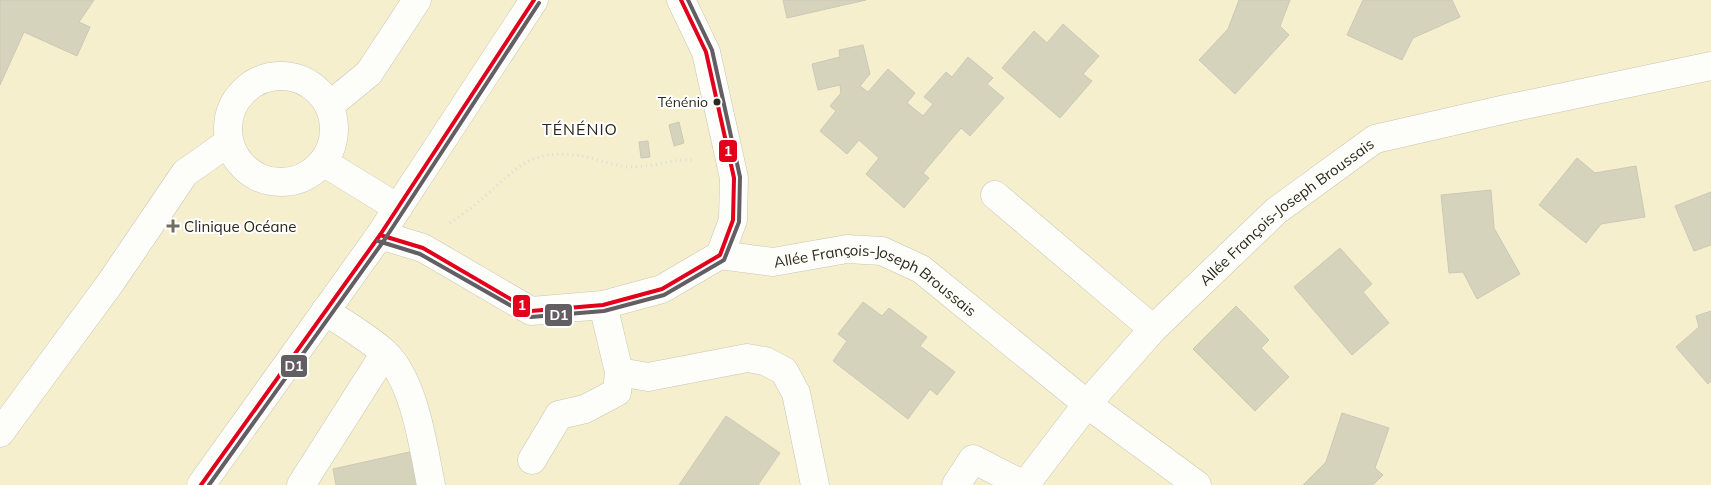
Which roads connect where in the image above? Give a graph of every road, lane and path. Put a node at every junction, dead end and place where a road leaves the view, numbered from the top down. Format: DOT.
graph roads {
  1 [pos="417,0"];
  2 [pos="534,0"];
  3 [pos="681,0"];
  4 [pos="1711,66"];
  5 [pos="329,106"];
  6 [pos="229,142"];
  7 [pos="692,160"];
  8 [pos="323,162"];
  9 [pos="995,195"];
  10 [pos="398,208"];
  11 [pos="450,224"];
  12 [pos="380,235"];
  13 [pos="720,255"];
  14 [pos="603,305"];
  15 [pos="325,311"];
  16 [pos="1153,328"];
  17 [pos="385,354"];
  18 [pos="620,372"];
  19 [pos="1087,404"];
  20 [pos="0,433"];
  21 [pos="532,460"];
  22 [pos="201,485"];
  23 [pos="301,485"];
  24 [pos="431,485"];
  25 [pos="816,485"];
  26 [pos="956,485"];
  27 [pos="1025,485"];
  28 [pos="1197,485"];
  1 -- 5 [label="street"];
  2 -- 10 [label="street"];
  3 -- 13 [label="street"];
  4 -- 16 [label="street, Allée François-Joseph Broussais"];
  5 -- 6 [label="street"];
  5 -- 8 [label="street"];
  6 -- 8 [label="street"];
  6 -- 20 [label="street"];
  7 -- 11 [label="path"];
  8 -- 10 [label="street"];
  9 -- 16 [label="street"];
  10 -- 12 [label="street"];
  12 -- 14 [label="street"];
  12 -- 15 [label="street"];
  13 -- 14 [label="street"];
  13 -- 19 [label="street, Allée François-Joseph Broussais"];
  14 -- 18 [label="street"];
  15 -- 17 [label="street"];
  15 -- 22 [label="street"];
  16 -- 19 [label="street, Allée François-Joseph Broussais"];
  17 -- 23 [label="street"];
  17 -- 24 [label="street"];
  18 -- 21 [label="street"];
  18 -- 25 [label="street"];
  19 -- 27 [label="street"];
  19 -- 28 [label="street, Allée François-Joseph Broussais"];
  26 -- 27 [label="street"];
}
